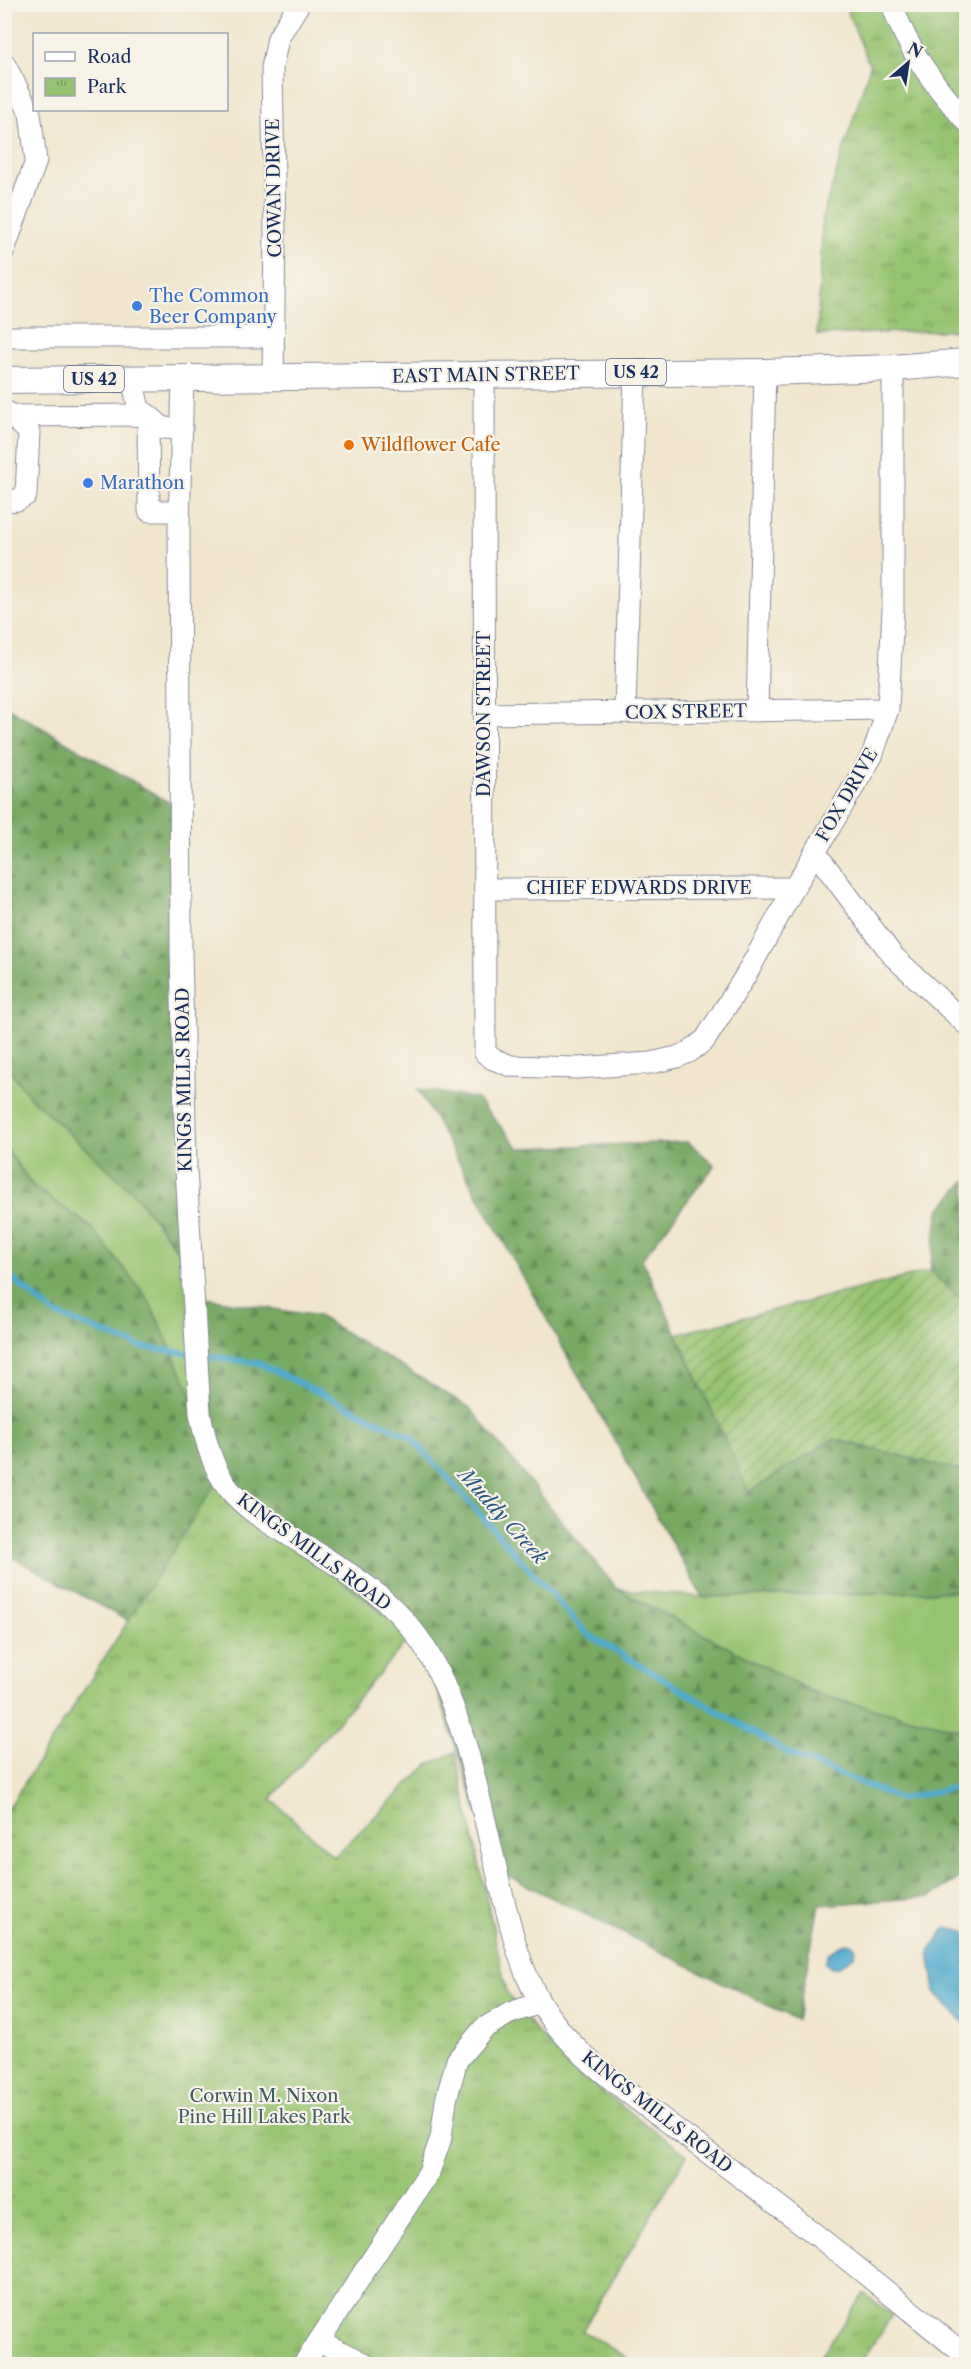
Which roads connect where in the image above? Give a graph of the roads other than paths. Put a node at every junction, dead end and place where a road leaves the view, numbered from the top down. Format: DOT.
graph roads {
  1 [pos="299,4"];
  2 [pos="892,4"];
  3 [pos="4,63"];
  4 [pos="966,121"];
  5 [pos="4,250"];
  6 [pos="4,337"];
  7 [pos="273,337"];
  8 [pos="966,362"];
  9 [pos="893,368"];
  10 [pos="635,372"];
  11 [pos="765,372"];
  12 [pos="484,374"];
  13 [pos="273,378"];
  14 [pos="132,379"];
  15 [pos="4,380"];
  16 [pos="183,380"];
  17 [pos="6,415"];
  18 [pos="148,415"];
  19 [pos="182,429"];
  20 [pos="4,501"];
  21 [pos="180,511"];
  22 [pos="888,709"];
  23 [pos="757,711"];
  24 [pos="625,712"];
  25 [pos="484,714"];
  26 [pos="815,852"];
  27 [pos="794,888"];
  28 [pos="485,889"];
  29 [pos="966,1024"];
  30 [pos="485,1053"];
  31 [pos="540,2004"];
  32 [pos="319,2341"];
  33 [pos="966,2356"];
  34 [pos="304,2364"];
  35 [pos="365,2364"];
  1 -- 7 [label="street, COWAN DRIVE"];
  2 -- 4 [label="street"];
  3 -- 5 [label="street"];
  6 -- 7 [label="street"];
  7 -- 13 [label="street, COWAN DRIVE"];
  8 -- 9 [label="main road, EAST MAIN STREET / US 42"];
  9 -- 11 [label="main road, EAST MAIN STREET / US 42"];
  9 -- 22 [label="street, FOX DRIVE"];
  10 -- 11 [label="main road, EAST MAIN STREET / US 42"];
  10 -- 12 [label="main road, EAST MAIN STREET / US 42"];
  10 -- 24 [label="street"];
  11 -- 23 [label="street"];
  12 -- 13 [label="main road, EAST MAIN STREET / US 42"];
  12 -- 25 [label="street, DAWSON STREET"];
  13 -- 16 [label="main road, EAST MAIN STREET / US 42"];
  14 -- 15 [label="main road, EAST MAIN STREET / US 42"];
  14 -- 16 [label="main road, EAST MAIN STREET / US 42"];
  14 -- 18 [label="street"];
  16 -- 19 [label="street, KINGS MILLS ROAD"];
  17 -- 18 [label="street"];
  17 -- 20 [label="street"];
  18 -- 19 [label="street"];
  18 -- 21 [label="street"];
  19 -- 21 [label="street, KINGS MILLS ROAD"];
  21 -- 31 [label="street, KINGS MILLS ROAD"];
  22 -- 23 [label="street, COX STREET"];
  22 -- 26 [label="street, FOX DRIVE"];
  23 -- 24 [label="street, COX STREET"];
  24 -- 25 [label="street, COX STREET"];
  25 -- 28 [label="street, DAWSON STREET"];
  26 -- 27 [label="street, FOX DRIVE"];
  26 -- 29 [label="street"];
  27 -- 28 [label="street, CHIEF EDWARDS DRIVE"];
  27 -- 30 [label="street, FOX DRIVE"];
  28 -- 30 [label="street, DAWSON STREET"];
  31 -- 32 [label="street"];
  31 -- 33 [label="street, KINGS MILLS ROAD"];
  32 -- 34 [label="street"];
  32 -- 35 [label="street"];
}
